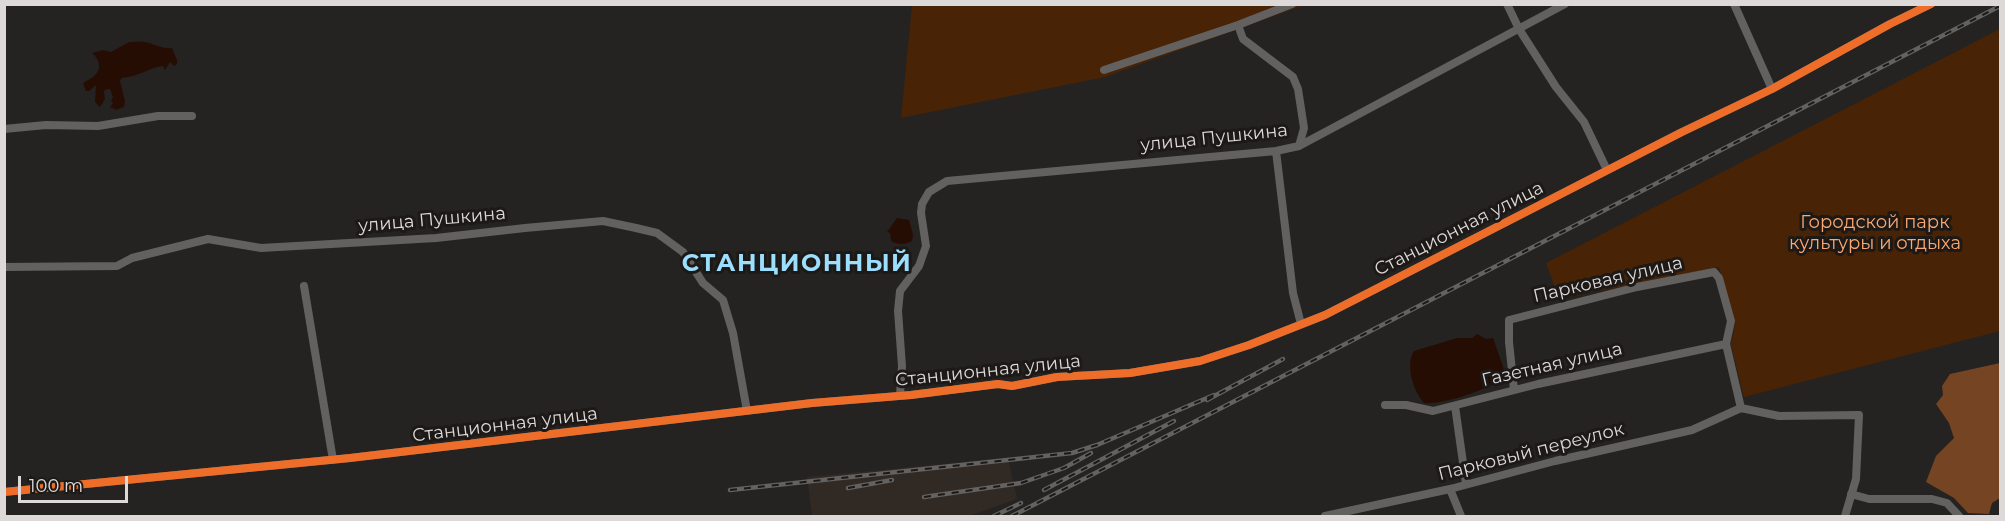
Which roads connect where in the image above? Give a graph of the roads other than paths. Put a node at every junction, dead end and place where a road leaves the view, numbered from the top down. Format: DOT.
graph roads {
  1 [pos="1292,4"];
  2 [pos="1507,4"];
  3 [pos="1565,4"];
  4 [pos="1734,4"];
  5 [pos="1931,4"];
  6 [pos="1238,25"];
  7 [pos="1519,29"];
  8 [pos="1104,70"];
  9 [pos="1772,89"];
  10 [pos="192,116"];
  11 [pos="4,129"];
  12 [pos="1299,146"];
  13 [pos="1276,151"];
  14 [pos="1607,170"];
  15 [pos="4,267"];
  16 [pos="304,286"];
  17 [pos="1301,324"];
  18 [pos="1726,344"];
  19 [pos="1514,390"];
  20 [pos="900,395"];
  21 [pos="1385,405"];
  22 [pos="1455,406"];
  23 [pos="1741,408"];
  24 [pos="747,411"];
  25 [pos="333,460"];
  26 [pos="1466,484"];
  27 [pos="1450,489"];
  28 [pos="4,492"];
  29 [pos="1851,494"];
  30 [pos="1325,516"];
  31 [pos="1461,516"];
  32 [pos="1845,516"];
  33 [pos="1959,516"];
  1 -- 6 [label="street"];
  2 -- 7 [label="street"];
  3 -- 7 [label="street, улица Пушкина"];
  4 -- 9 [label="street"];
  5 -- 9 [label="street, Станционная улица"];
  6 -- 8 [label="street"];
  6 -- 12 [label="street"];
  7 -- 12 [label="street, улица Пушкина"];
  7 -- 14 [label="street"];
  9 -- 14 [label="street, Станционная улица"];
  10 -- 11 [label="street"];
  12 -- 13 [label="street, улица Пушкина"];
  13 -- 17 [label="street"];
  13 -- 20 [label="street, улица Пушкина"];
  14 -- 17 [label="street, Станционная улица"];
  15 -- 24 [label="street, улица Пушкина"];
  16 -- 25 [label="street"];
  17 -- 20 [label="street, Станционная улица"];
  18 -- 19 [label="street, Газетная улица"];
  18 -- 19 [label="street, Парковая улица"];
  18 -- 23 [label="street"];
  19 -- 22 [label="street, Газетная улица"];
  20 -- 24 [label="street, Станционная улица"];
  21 -- 22 [label="street, Газетная улица"];
  22 -- 26 [label="street"];
  23 -- 26 [label="street, Парковый переулок"];
  23 -- 29 [label="street"];
  24 -- 25 [label="street, Станционная улица"];
  25 -- 28 [label="street, Станционная улица"];
  26 -- 27 [label="street, Парковый переулок"];
  27 -- 30 [label="street, Парковый переулок"];
  27 -- 31 [label="street"];
  29 -- 32 [label="street"];
  29 -- 33 [label="street"];
}
